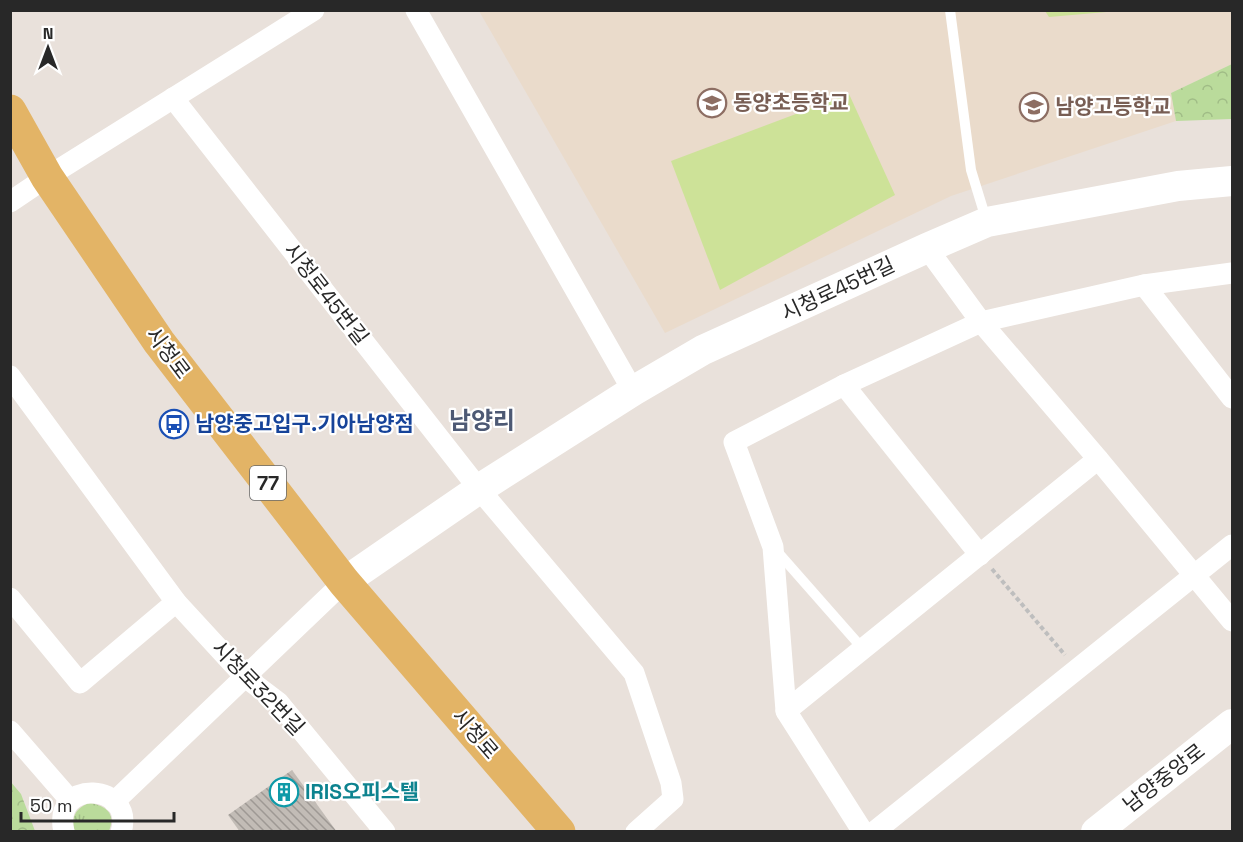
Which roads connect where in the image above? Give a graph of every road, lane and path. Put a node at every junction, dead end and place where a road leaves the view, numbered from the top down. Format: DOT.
graph roads {
  1 [pos="314,10"];
  2 [pos="416,10"];
  3 [pos="950,10"];
  4 [pos="172,98"];
  5 [pos="10,111"];
  6 [pos="47,177"];
  7 [pos="1233,181"];
  8 [pos="10,202"];
  9 [pos="987,222"];
  10 [pos="927,248"];
  11 [pos="1233,273"];
  12 [pos="1144,285"];
  13 [pos="981,322"];
  14 [pos="10,376"];
  15 [pos="844,385"];
  16 [pos="633,391"];
  17 [pos="1233,398"];
  18 [pos="1098,459"];
  19 [pos="478,489"];
  20 [pos="1233,545"];
  21 [pos="773,546"];
  22 [pos="980,555"];
  23 [pos="1195,576"];
  24 [pos="344,582"];
  25 [pos="10,598"];
  26 [pos="176,602"];
  27 [pos="1233,621"];
  28 [pos="863,649"];
  29 [pos="1077,670"];
  30 [pos="245,677"];
  31 [pos="786,711"];
  32 [pos="1233,724"];
  33 [pos="10,731"];
  34 [pos="70,800"];
  35 [pos="114,802"];
  36 [pos="64,831"];
  37 [pos="121,831"];
  38 [pos="384,831"];
  39 [pos="559,831"];
  40 [pos="636,831"];
  41 [pos="863,831"];
  42 [pos="874,831"];
  43 [pos="1096,831"];
  1 -- 4 [label="street"];
  2 -- 16 [label="street"];
  3 -- 9 [label="lane"];
  4 -- 6 [label="street"];
  4 -- 19 [label="street, 시청로45번길"];
  5 -- 6 [label="main road, 시청로 / 77"];
  6 -- 8 [label="street"];
  6 -- 24 [label="main road, 시청로 / 77"];
  7 -- 9 [label="street, 시청로45번길"];
  9 -- 10 [label="street, 시청로45번길"];
  10 -- 13 [label="street"];
  10 -- 16 [label="street, 시청로45번길"];
  11 -- 12 [label="street"];
  12 -- 13 [label="street"];
  12 -- 17 [label="street"];
  13 -- 15 [label="street"];
  13 -- 18 [label="street"];
  14 -- 26 [label="street, 시청로32번길"];
  15 -- 21 [label="street"];
  15 -- 22 [label="street"];
  16 -- 19 [label="street, 시청로45번길"];
  18 -- 22 [label="street"];
  18 -- 23 [label="street"];
  19 -- 24 [label="street, 시청로45번길"];
  19 -- 40 [label="street, 시청로45번길"];
  20 -- 23 [label="street"];
  21 -- 28 [label="lane"];
  21 -- 31 [label="street"];
  22 -- 28 [label="street"];
  22 -- 29 [label="path"];
  23 -- 27 [label="street"];
  23 -- 29 [label="street"];
  24 -- 30 [label="street"];
  24 -- 39 [label="main road, 시청로 / 77"];
  25 -- 26 [label="street"];
  26 -- 30 [label="street, 시청로32번길"];
  28 -- 31 [label="street"];
  29 -- 42 [label="street"];
  30 -- 35 [label="street"];
  30 -- 38 [label="street, 시청로32번길"];
  31 -- 41 [label="street"];
  32 -- 43 [label="street, 남양중앙로"];
  33 -- 34 [label="street"];
  34 -- 35 [label="street"];
  34 -- 36 [label="street"];
  35 -- 37 [label="street"];
}
